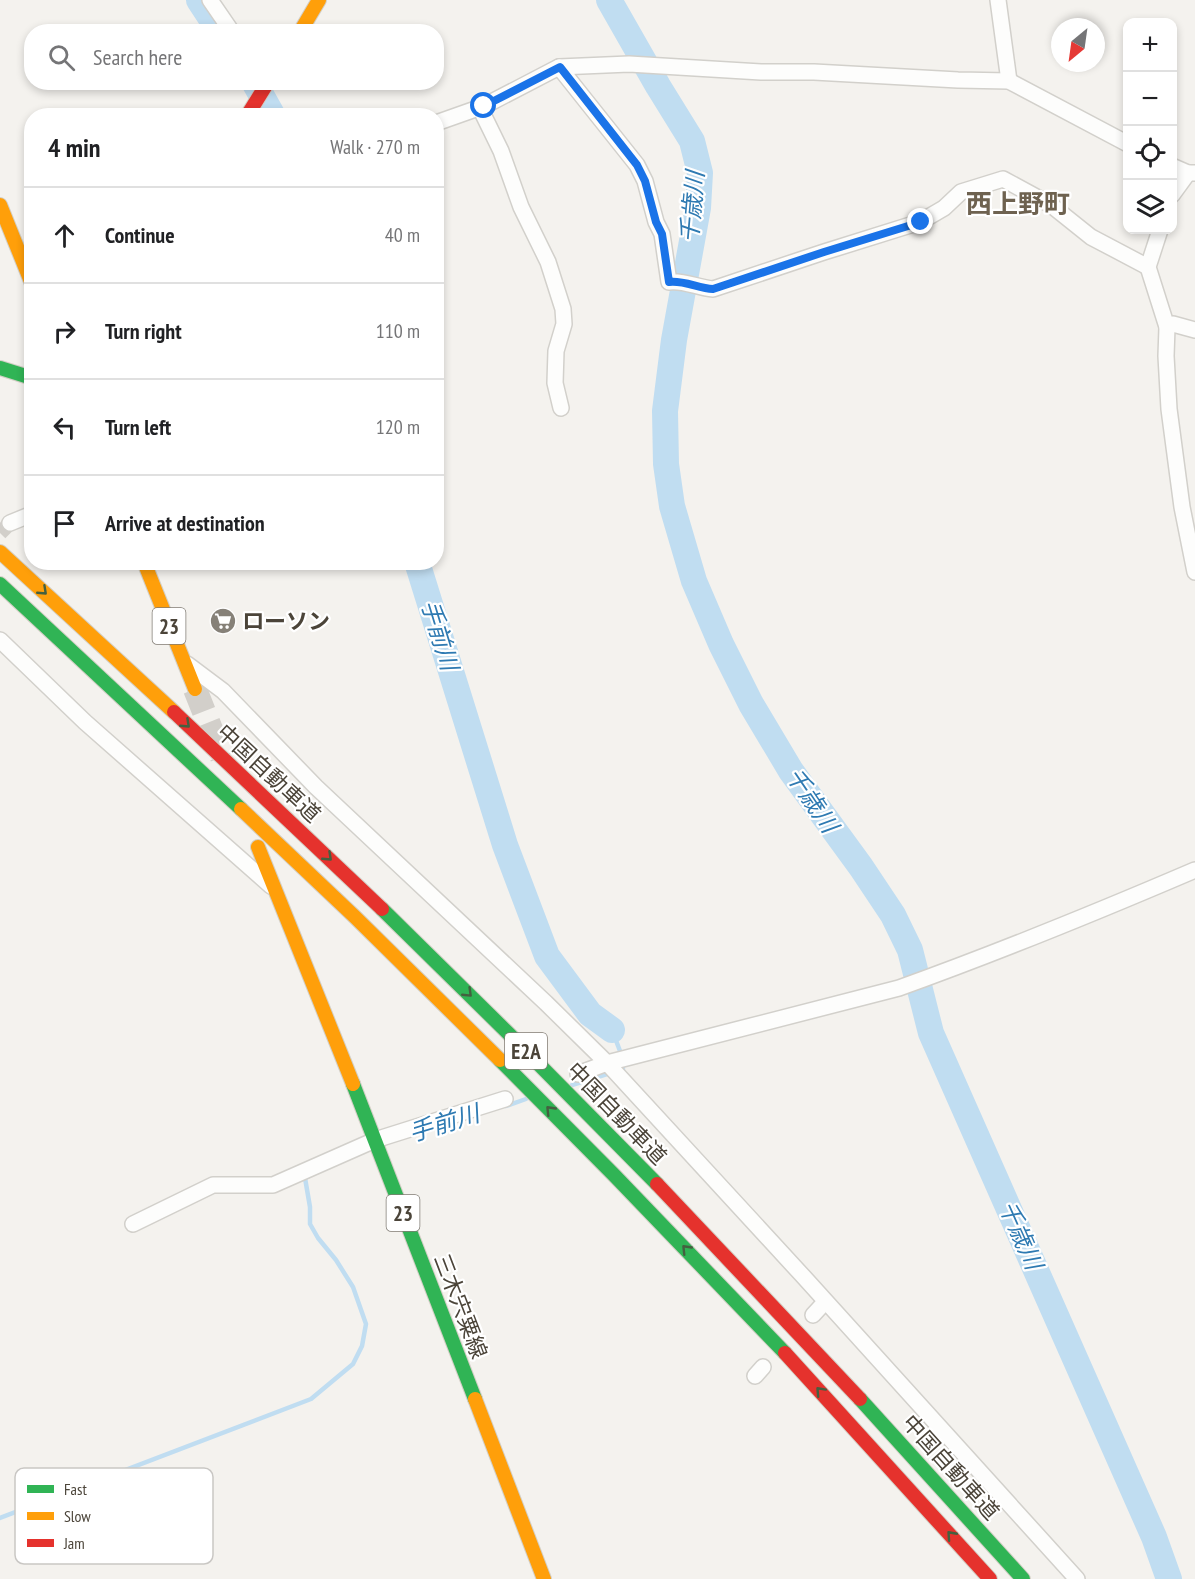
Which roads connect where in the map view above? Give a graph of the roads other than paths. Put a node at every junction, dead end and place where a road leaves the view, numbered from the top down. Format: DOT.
graph roads {
  1 [pos="210,0"];
  2 [pos="319,0"];
  3 [pos="998,0"];
  4 [pos="226,24"];
  5 [pos="305,24"];
  6 [pos="560,67"];
  7 [pos="1009,81"];
  8 [pos="264,90"];
  9 [pos="252,108"];
  10 [pos="480,108"];
  11 [pos="444,120"];
  12 [pos="1123,141"];
  13 [pos="1177,167"];
  14 [pos="1192,173"];
  15 [pos="1177,190"];
  16 [pos="0,205"];
  17 [pos="1159,234"];
  18 [pos="24,264"];
  19 [pos="1148,267"];
  20 [pos="1167,327"];
  21 [pos="1195,330"];
  22 [pos="0,368"];
  23 [pos="24,376"];
  24 [pos="561,408"];
  25 [pos="24,517"];
  26 [pos="10,523"];
  27 [pos="0,552"];
  28 [pos="147,570"];
  29 [pos="1195,572"];
  30 [pos="0,584"];
  31 [pos="0,640"];
  32 [pos="184,662"];
  33 [pos="195,689"];
  34 [pos="258,847"];
  35 [pos="1195,870"];
  36 [pos="275,890"];
  37 [pos="607,1063"];
  38 [pos="578,1074"];
  39 [pos="505,1099"];
  40 [pos="375,1140"];
  41 [pos="133,1224"];
  42 [pos="825,1302"];
  43 [pos="813,1315"];
  44 [pos="544,1579"];
  45 [pos="990,1579"];
  46 [pos="1023,1579"];
  47 [pos="1077,1579"];
  1 -- 4 [label="street"];
  2 -- 5 [label="main road"];
  3 -- 7 [label="street"];
  6 -- 7 [label="street"];
  6 -- 10 [label="street"];
  6 -- 19 [label="street"];
  7 -- 12 [label="street"];
  8 -- 9 [label="main road"];
  10 -- 11 [label="street"];
  10 -- 24 [label="street"];
  13 -- 14 [label="street"];
  14 -- 15 [label="street"];
  16 -- 18 [label="main road"];
  17 -- 19 [label="street"];
  19 -- 20 [label="street"];
  20 -- 21 [label="street"];
  20 -- 29 [label="street"];
  22 -- 23 [label="main road"];
  25 -- 26 [label="street"];
  27 -- 46 [label="main road, 中国自動車道 / E2A, one-way"];
  28 -- 32 [label="main road, 23"];
  45 -- 30 [label="main road, 中国自動車道 / E2A, one-way"];
  31 -- 36 [label="street"];
  32 -- 33 [label="main road, 23"];
  32 -- 37 [label="street"];
  34 -- 36 [label="main road, 三木宍粟線 / 23"];
  35 -- 37 [label="street"];
  36 -- 40 [label="main road, 三木宍粟線 / 23"];
  37 -- 38 [label="street"];
  37 -- 42 [label="street"];
  39 -- 40 [label="street"];
  40 -- 41 [label="street"];
  40 -- 44 [label="main road, 三木宍粟線 / 23"];
  42 -- 43 [label="street"];
  42 -- 47 [label="street"];
}
